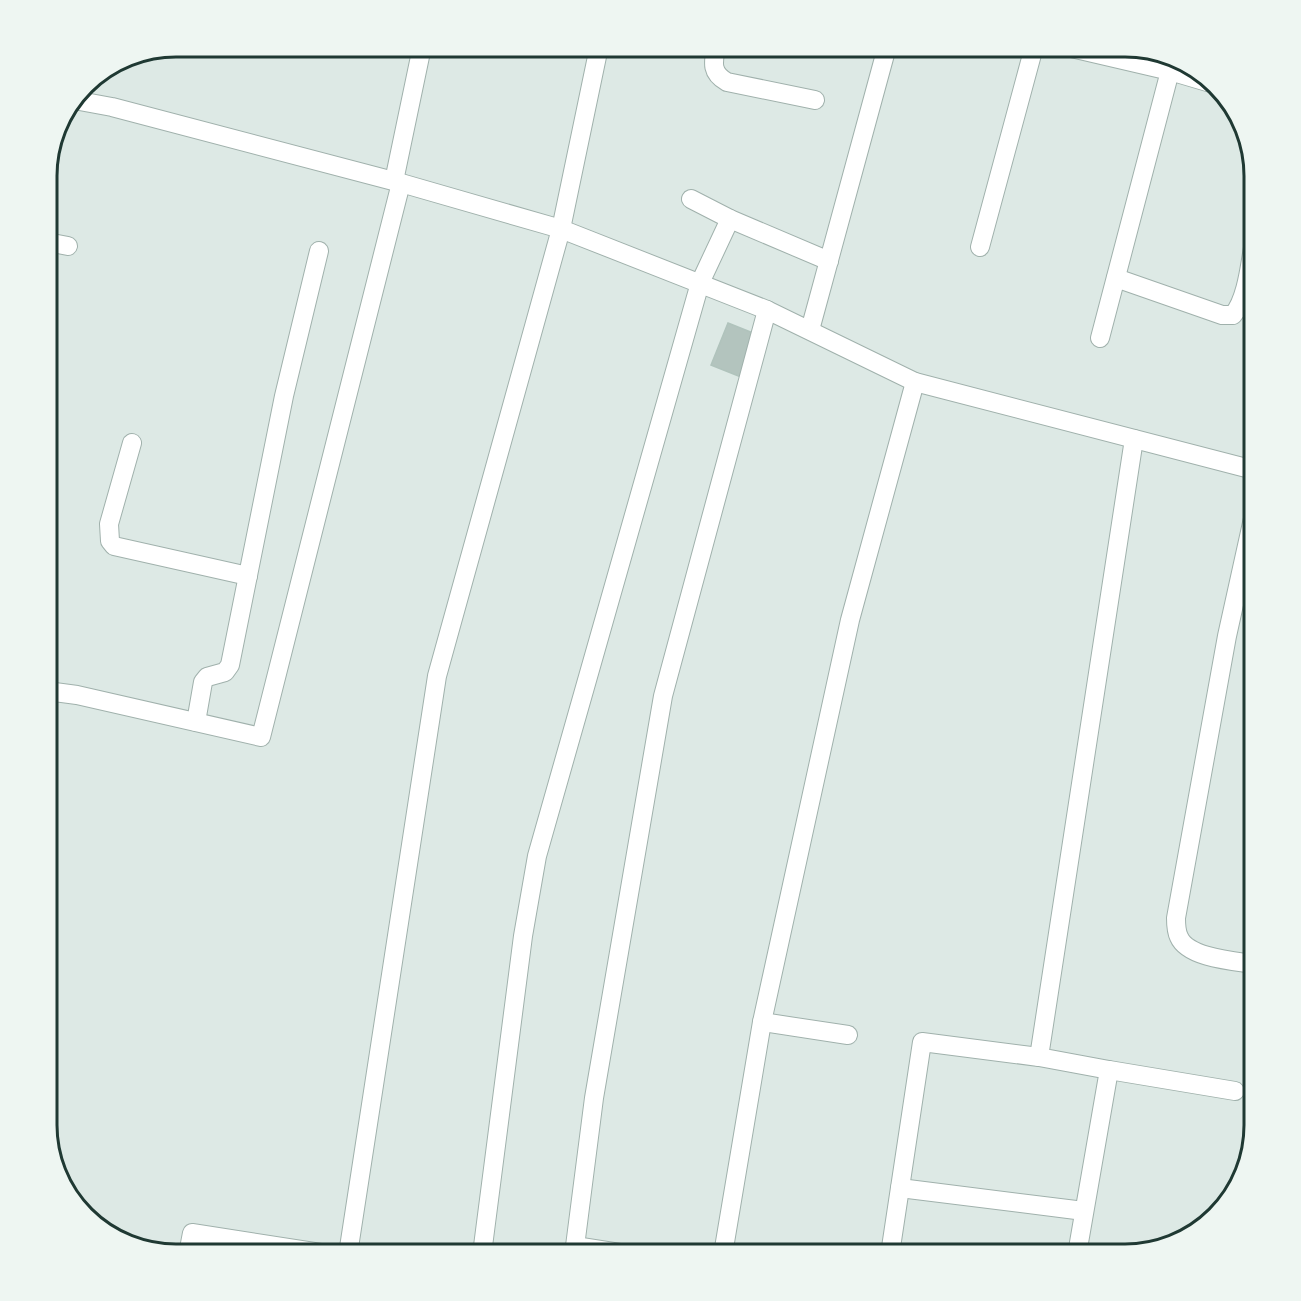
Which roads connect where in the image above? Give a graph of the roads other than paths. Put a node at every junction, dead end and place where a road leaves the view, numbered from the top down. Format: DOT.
graph roads {
  1 [pos="420,57"];
  2 [pos="597,57"];
  3 [pos="715,57"];
  4 [pos="884,57"];
  5 [pos="1031,57"];
  6 [pos="1110,57"];
  7 [pos="1170,71"];
  8 [pos="1191,77"];
  9 [pos="815,100"];
  10 [pos="83,102"];
  11 [pos="398,182"];
  12 [pos="690,199"];
  13 [pos="730,219"];
  14 [pos="561,229"];
  15 [pos="57,244"];
  16 [pos="68,246"];
  17 [pos="980,247"];
  18 [pos="319,251"];
  19 [pos="829,261"];
  20 [pos="1116,278"];
  21 [pos="700,284"];
  22 [pos="1244,293"];
  23 [pos="767,310"];
  24 [pos="810,330"];
  25 [pos="1100,338"];
  26 [pos="915,382"];
  27 [pos="1134,440"];
  28 [pos="132,443"];
  29 [pos="1244,468"];
  30 [pos="1244,559"];
  31 [pos="248,576"];
  32 [pos="57,692"];
  33 [pos="196,722"];
  34 [pos="1244,962"];
  35 [pos="762,1022"];
  36 [pos="848,1035"];
  37 [pos="1039,1057"];
  38 [pos="1109,1070"];
  39 [pos="1235,1091"];
  40 [pos="900,1188"];
  41 [pos="1084,1211"];
  42 [pos="190,1244"];
  43 [pos="263,1244"];
  44 [pos="350,1244"];
  45 [pos="483,1244"];
  46 [pos="575,1244"];
  47 [pos="725,1244"];
  48 [pos="892,1244"];
  49 [pos="1079,1244"];
  1 -- 11 [label="street"];
  2 -- 14 [label="street"];
  3 -- 9 [label="street"];
  4 -- 19 [label="street"];
  5 -- 17 [label="street"];
  6 -- 7 [label="street"];
  7 -- 8 [label="street"];
  7 -- 20 [label="street"];
  10 -- 11 [label="street"];
  11 -- 14 [label="street"];
  11 -- 33 [label="street"];
  12 -- 13 [label="street"];
  13 -- 19 [label="street"];
  13 -- 21 [label="street"];
  14 -- 21 [label="street"];
  14 -- 44 [label="street"];
  15 -- 16 [label="street"];
  18 -- 31 [label="street"];
  19 -- 24 [label="street"];
  20 -- 22 [label="street"];
  20 -- 25 [label="street"];
  21 -- 23 [label="street"];
  21 -- 45 [label="street"];
  23 -- 24 [label="street"];
  23 -- 46 [label="street"];
  24 -- 26 [label="street"];
  26 -- 27 [label="street"];
  26 -- 35 [label="street"];
  27 -- 29 [label="street"];
  27 -- 37 [label="street"];
  28 -- 31 [label="street"];
  30 -- 34 [label="street"];
  31 -- 33 [label="street"];
  32 -- 33 [label="street"];
  35 -- 36 [label="street"];
  35 -- 47 [label="street"];
  37 -- 38 [label="street"];
  37 -- 40 [label="street"];
  38 -- 39 [label="street"];
  38 -- 41 [label="street"];
  40 -- 41 [label="street"];
  40 -- 48 [label="street"];
  41 -- 49 [label="street"];
  42 -- 43 [label="street"];
}
